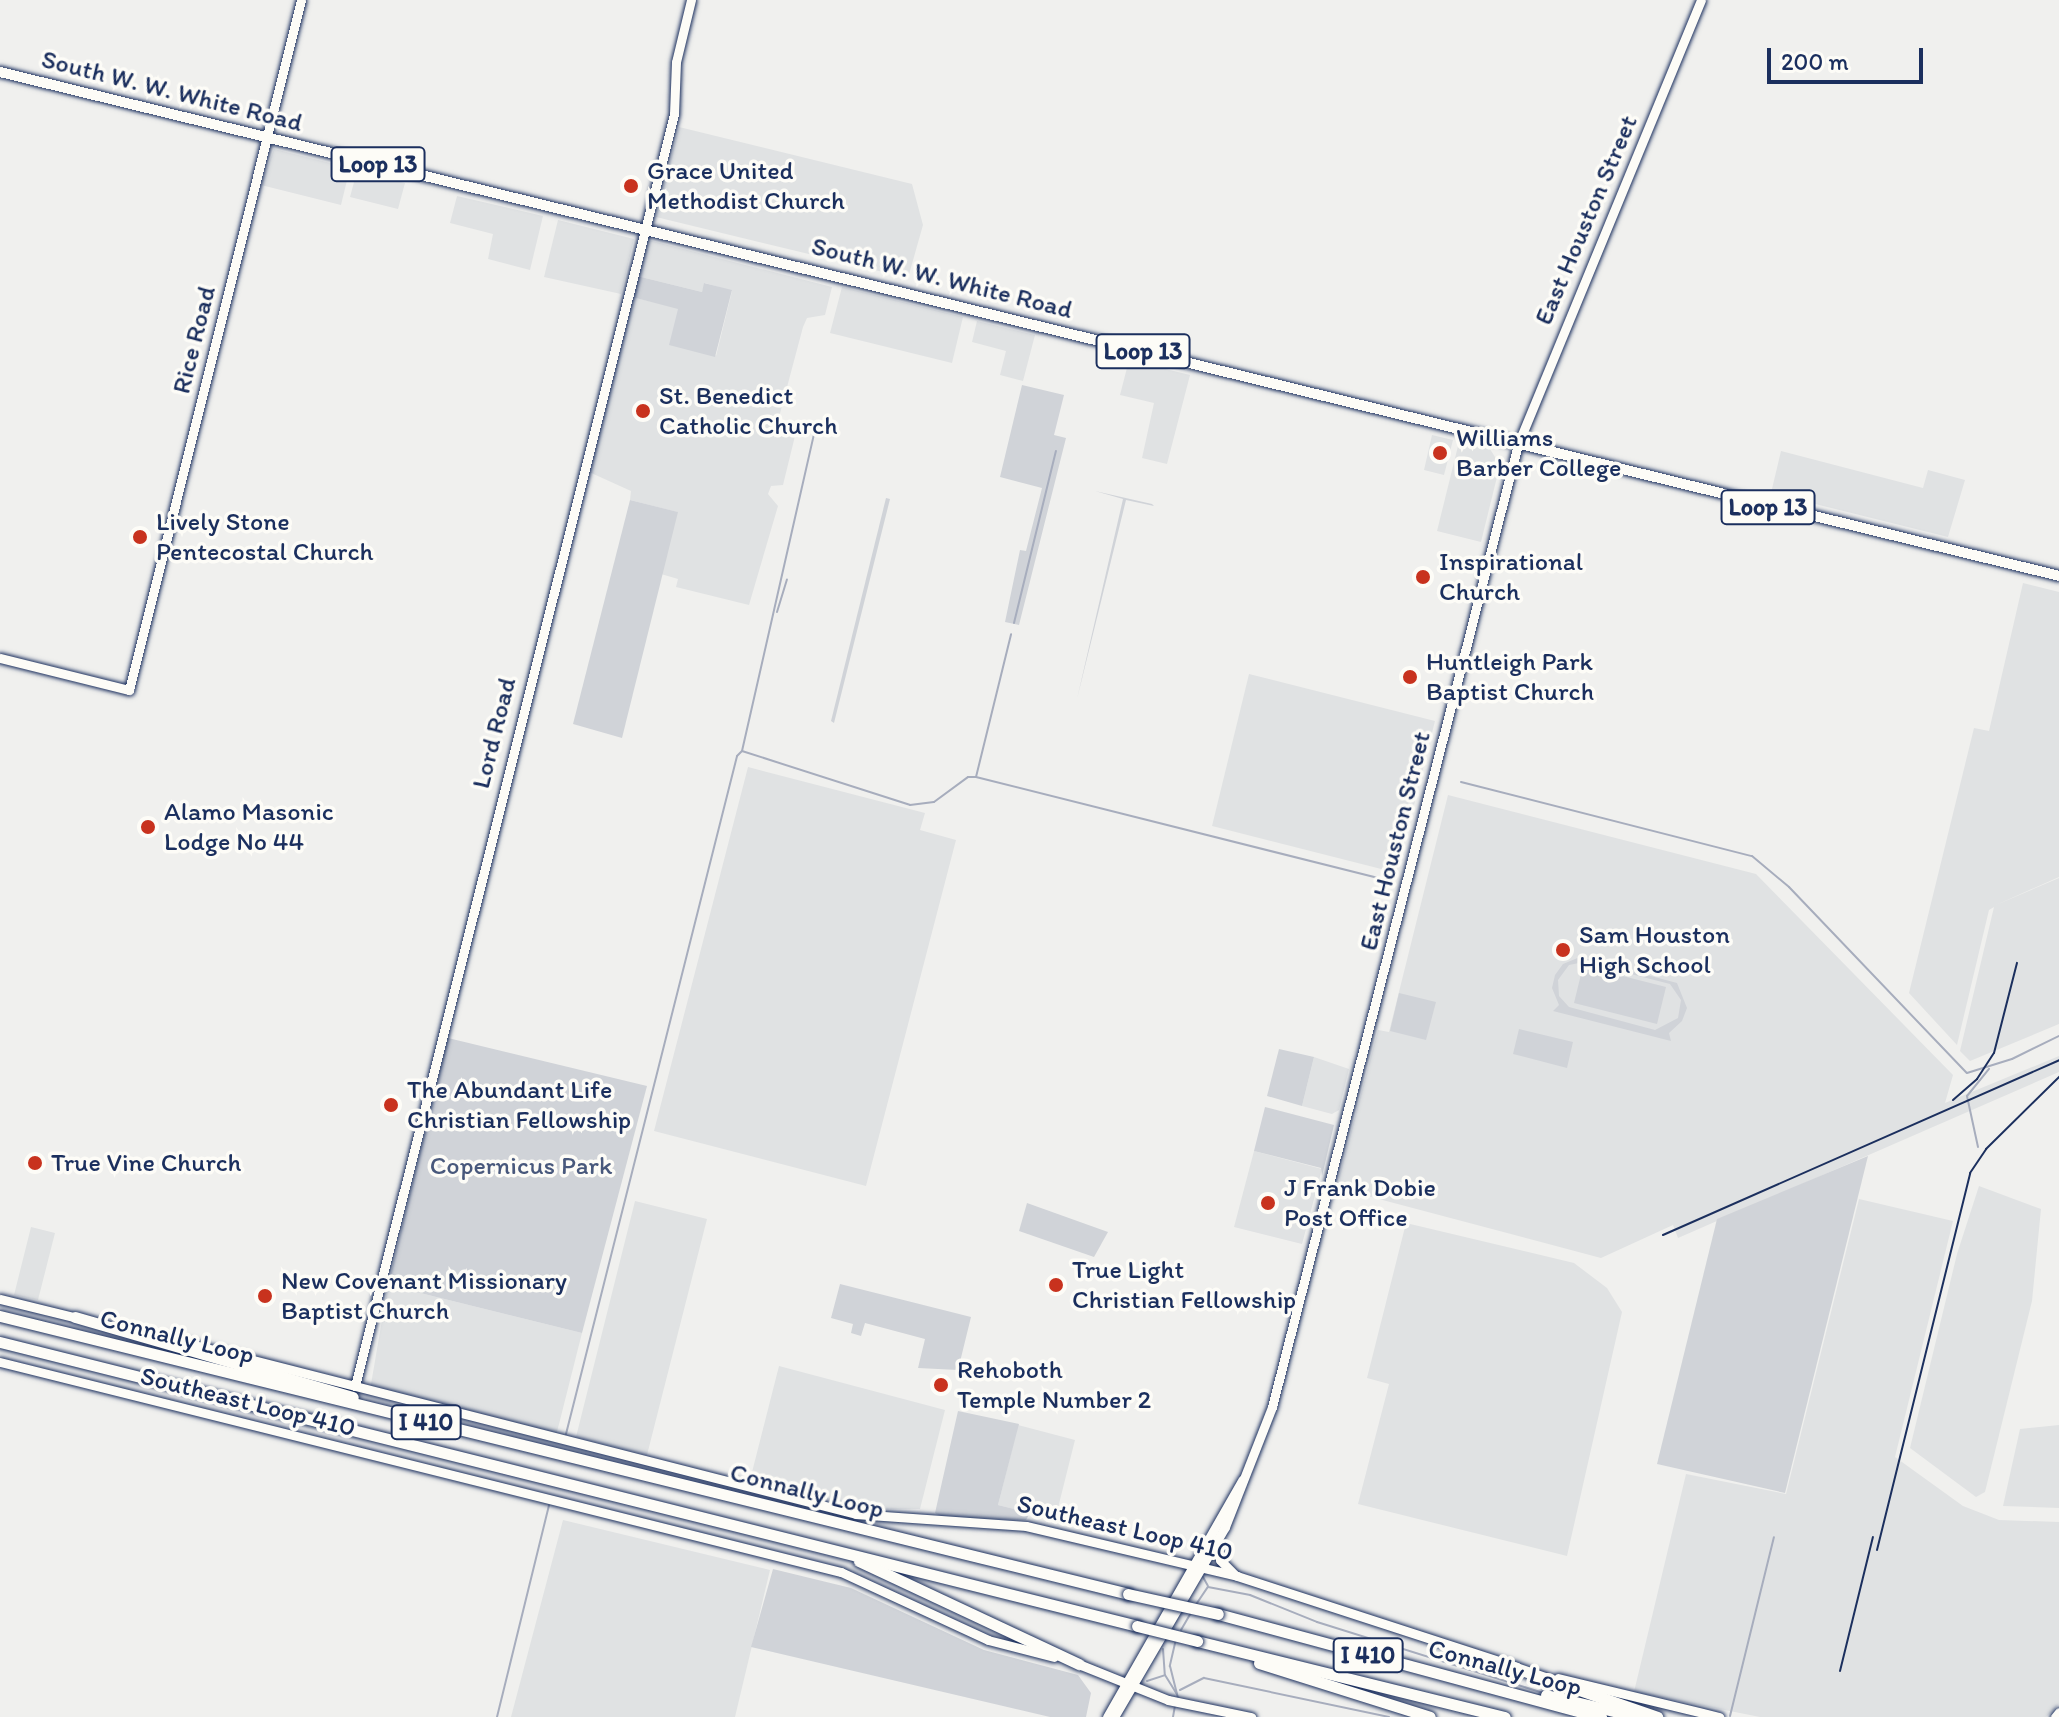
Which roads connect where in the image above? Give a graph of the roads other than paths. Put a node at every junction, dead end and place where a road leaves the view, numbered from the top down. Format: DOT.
graph roads {
  1 [pos="301,0"];
  2 [pos="691,0"];
  3 [pos="1701,0"];
  4 [pos="0,72"];
  5 [pos="267,137"];
  6 [pos="645,226"];
  7 [pos="1518,444"];
  8 [pos="2059,576"];
  9 [pos="0,658"];
  10 [pos="0,1299"];
  11 [pos="0,1316"];
  12 [pos="75,1317"];
  13 [pos="0,1342"];
  14 [pos="0,1362"];
  15 [pos="355,1386"];
  16 [pos="402,1416"];
  17 [pos="1244,1478"];
  18 [pos="1217,1544"];
  19 [pos="833,1549"];
  20 [pos="1191,1566"];
  21 [pos="1202,1569"];
  22 [pos="1237,1576"];
  23 [pos="1233,1650"];
  24 [pos="1399,1663"];
  25 [pos="1079,1664"];
  26 [pos="1510,1666"];
  27 [pos="1106,1674"];
  28 [pos="1124,1682"];
  29 [pos="1135,1686"];
  30 [pos="1162,1698"];
  31 [pos="2059,1712"];
  32 [pos="1112,1713"];
  33 [pos="1251,1717"];
  34 [pos="1430,1717"];
  35 [pos="1505,1717"];
  36 [pos="1601,1717"];
  37 [pos="1639,1717"];
  38 [pos="1657,1717"];
  39 [pos="1719,1717"];
  40 [pos="2055,1717"];
  1 -- 5 [label="main road, Rice Road"];
  2 -- 6 [label="main road, Lord Road"];
  3 -- 7 [label="main road, East Houston Street"];
  4 -- 5 [label="main road, South W. W. White Road / Loop 13"];
  5 -- 6 [label="main road, South W. W. White Road / Loop 13"];
  5 -- 9 [label="main road, Rice Road"];
  6 -- 7 [label="main road, South W. W. White Road / Loop 13"];
  6 -- 15 [label="main road, Lord Road"];
  7 -- 8 [label="main road, South W. W. White Road / Loop 13"];
  7 -- 17 [label="main road, East Houston Street"];
  10 -- 12 [label="main road, Southeast Loop 410"];
  11 -- 16 [label="highway, Connally Loop / I 410"];
  12 -- 15 [label="main road, Southeast Loop 410"];
  12 -- 16 [label="highway"];
  13 -- 19 [label="highway, Connally Loop / I 410"];
  14 -- 25 [label="main road, Southeast Loop 410"];
  15 -- 20 [label="main road, Southeast Loop 410"];
  16 -- 24 [label="highway, Connally Loop / I 410, bridge"];
  17 -- 18 [label="main road, East Houston Street"];
  17 -- 20 [label="main road, East Houston Street"];
  18 -- 21 [label="main road, East Houston Street"];
  18 -- 22 [label="main road"];
  19 -- 23 [label="highway, Connally Loop / I 410, bridge"];
  19 -- 25 [label="highway"];
  20 -- 21 [label="main road, Southeast Loop 410"];
  20 -- 28 [label="main road, East Houston Street"];
  21 -- 22 [label="main road, Southeast Loop 410"];
  21 -- 29 [label="main road, East Houston Street"];
  22 -- 26 [label="main road, Southeast Loop 410"];
  23 -- 34 [label="highway"];
  23 -- 35 [label="highway, Connally Loop / I 410"];
  24 -- 36 [label="highway, Connally Loop / I 410"];
  24 -- 37 [label="highway"];
  25 -- 27 [label="main road, Southeast Loop 410"];
  26 -- 38 [label="highway"];
  26 -- 39 [label="main road, Southeast Loop 410"];
  27 -- 28 [label="main road, Southeast Loop 410"];
  27 -- 32 [label="main road"];
  28 -- 29 [label="main road, Southeast Loop 410"];
  28 -- 32 [label="main road, East Houston Street"];
  29 -- 30 [label="main road, Southeast Loop 410"];
  29 -- 32 [label="main road, East Houston Street"];
  30 -- 32 [label="main road"];
  30 -- 33 [label="main road, Southeast Loop 410"];
  31 -- 40 [label="main road"];
}
